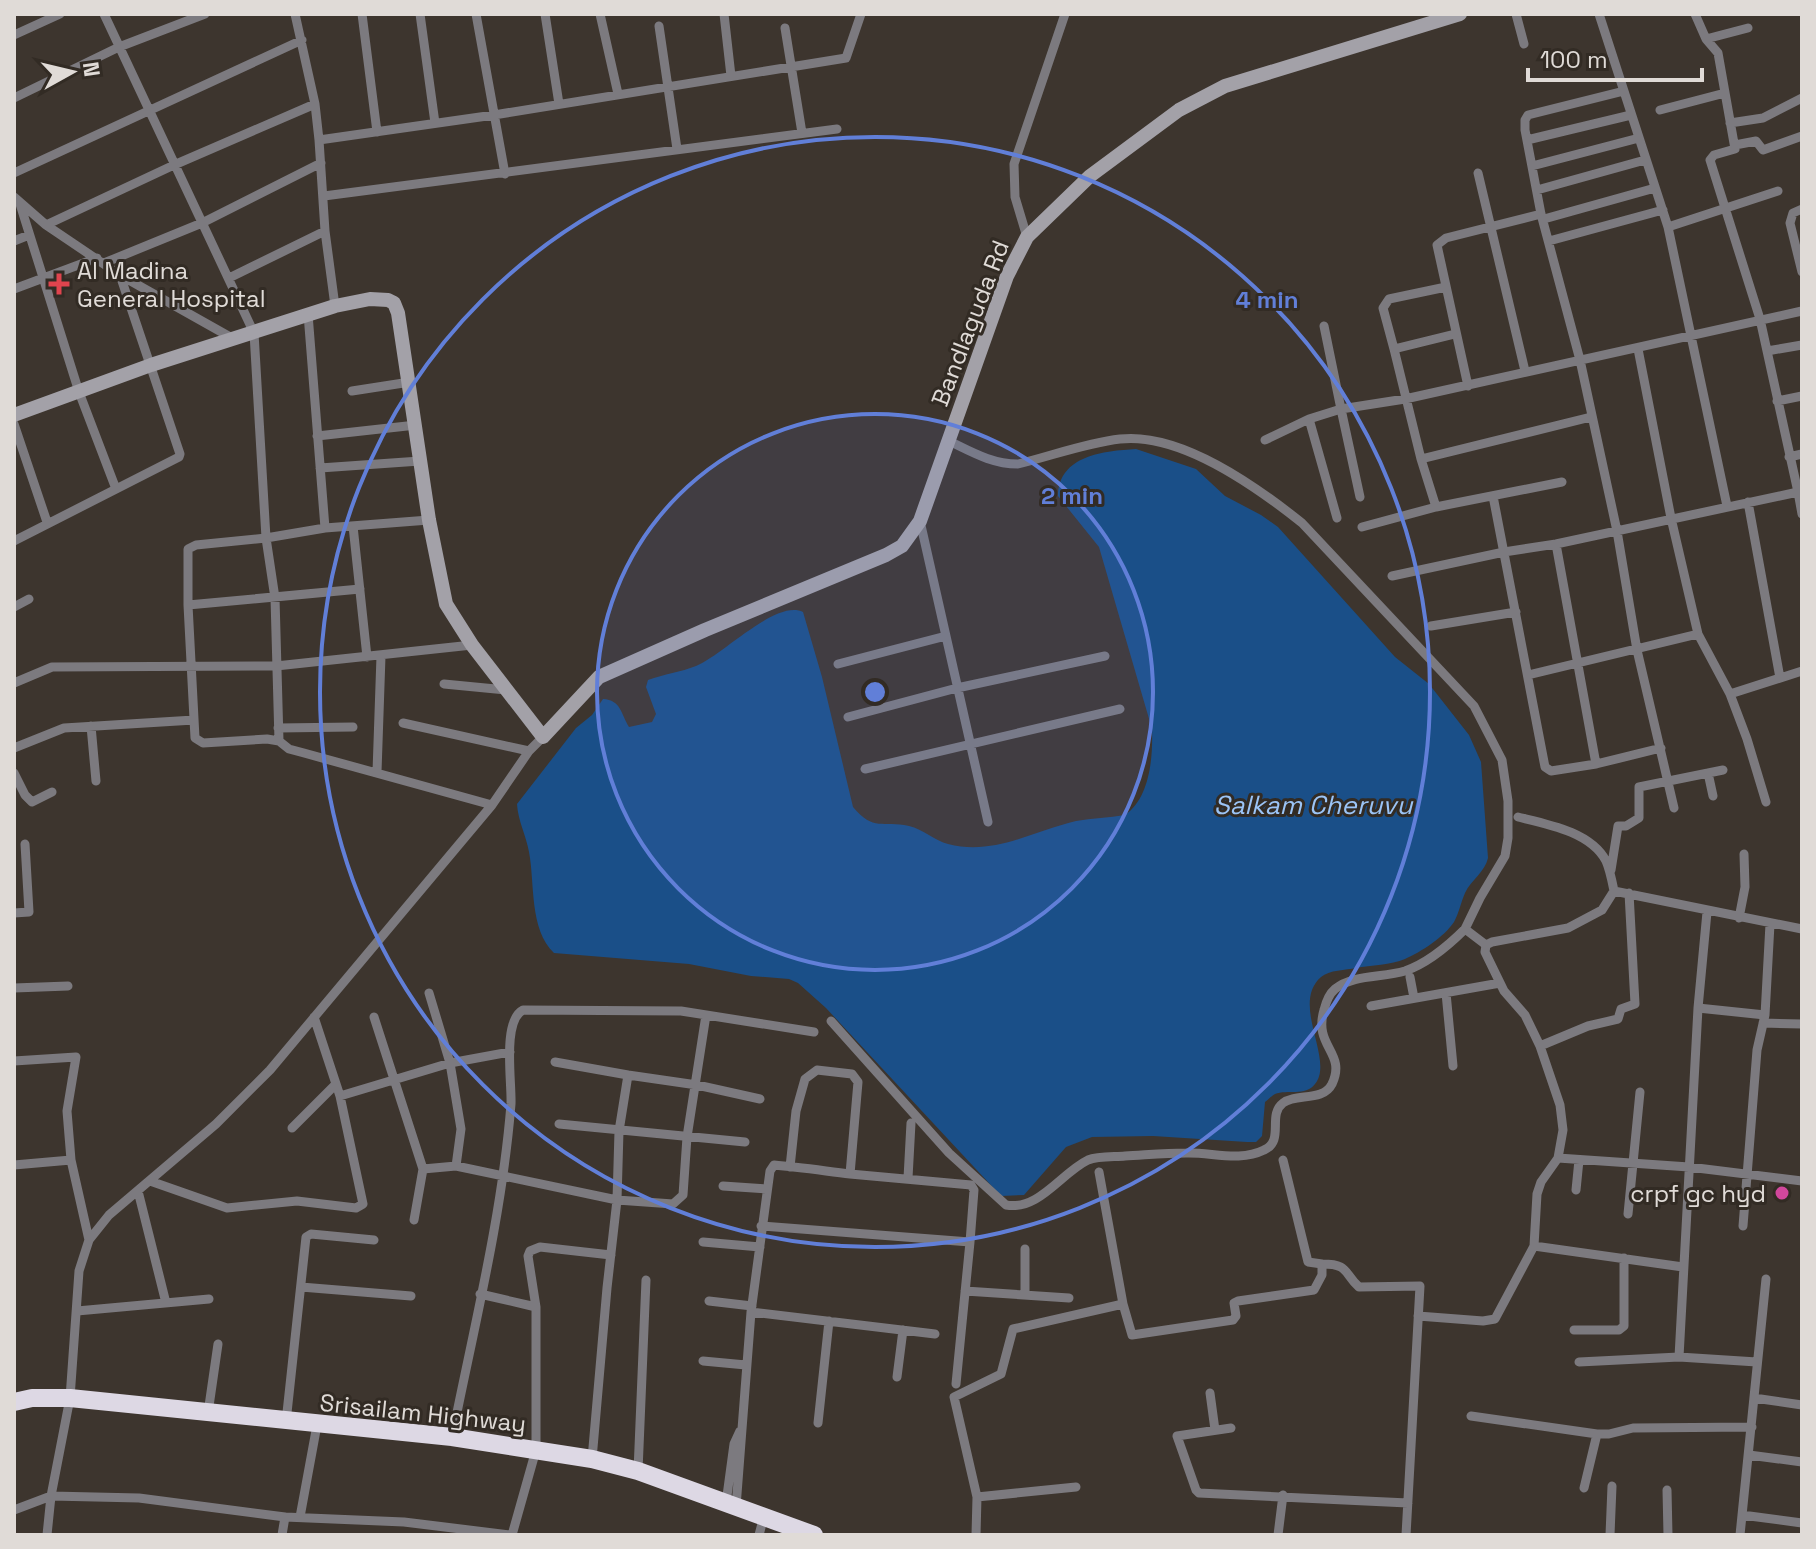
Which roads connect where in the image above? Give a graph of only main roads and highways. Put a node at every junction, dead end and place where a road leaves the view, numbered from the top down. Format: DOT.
graph roads {
  1 [pos="14,1402"];
  2 [pos="814,1535"];
  1 -- 2 [label="highway, Srisailam Highway"];
}
